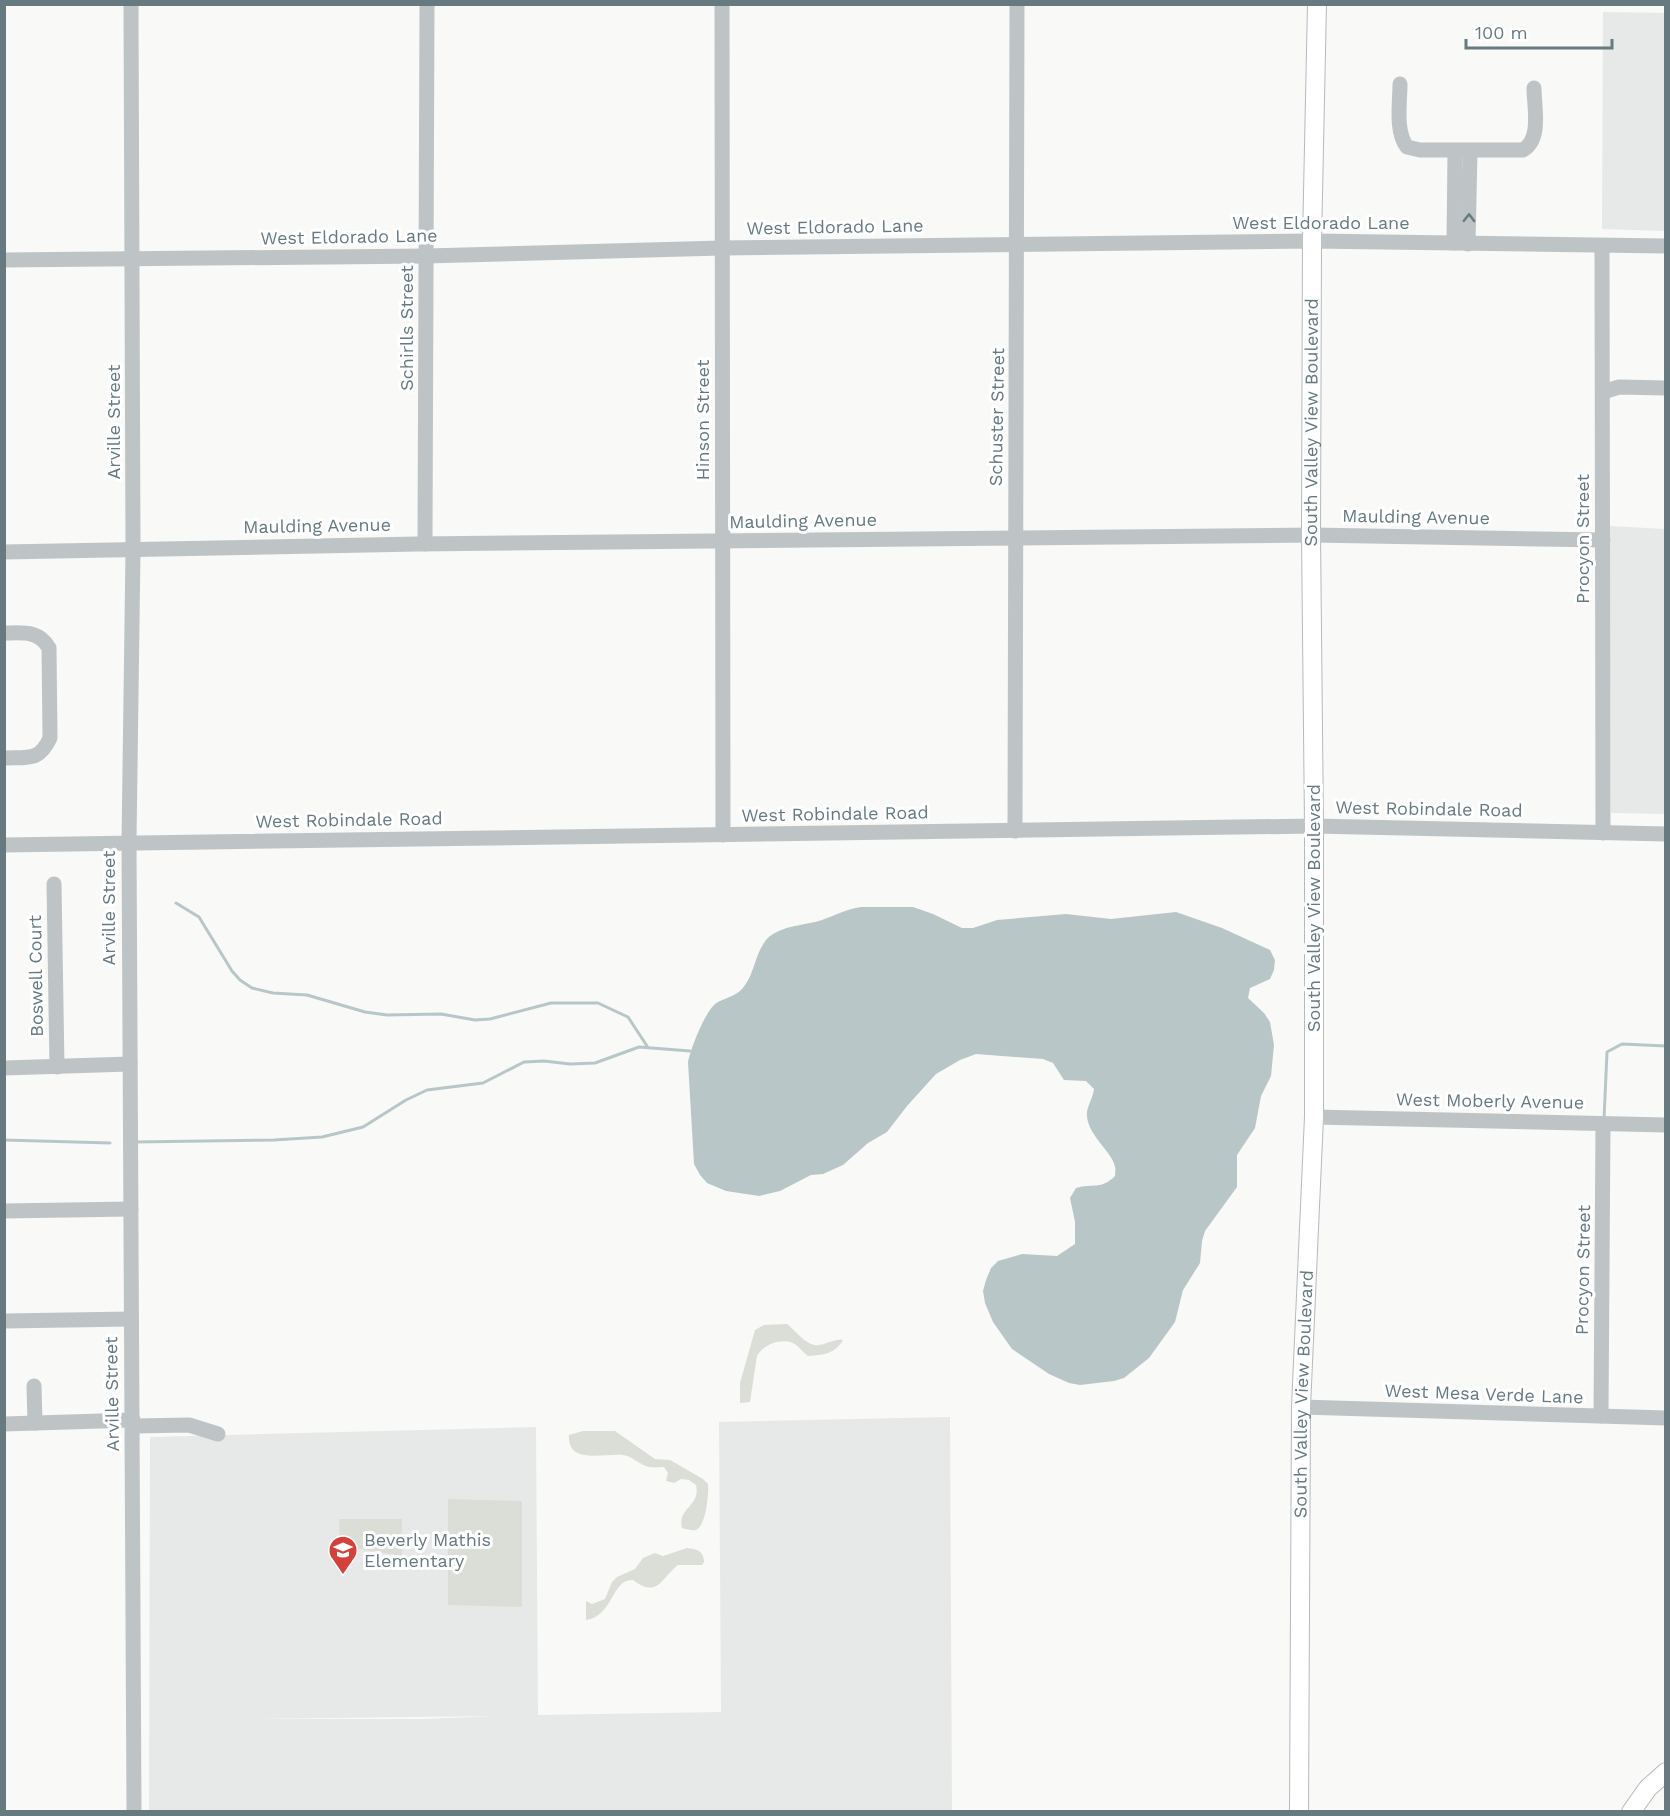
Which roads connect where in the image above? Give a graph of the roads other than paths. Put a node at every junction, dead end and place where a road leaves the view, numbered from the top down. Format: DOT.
graph roads {
  1 [pos="131,4"];
  2 [pos="426,4"];
  3 [pos="722,4"];
  4 [pos="1017,4"];
  5 [pos="1317,4"];
  6 [pos="1400,84"];
  7 [pos="1534,88"];
  8 [pos="1463,151"];
  9 [pos="1312,241"];
  10 [pos="1461,243"];
  11 [pos="1017,244"];
  12 [pos="1602,246"];
  13 [pos="1665,246"];
  14 [pos="722,248"];
  15 [pos="426,256"];
  16 [pos="133,259"];
  17 [pos="4,260"];
  18 [pos="1665,388"];
  19 [pos="1603,392"];
  20 [pos="1665,397"];
  21 [pos="1311,535"];
  22 [pos="1015,538"];
  23 [pos="1603,540"];
  24 [pos="723,542"];
  25 [pos="425,544"];
  26 [pos="133,550"];
  27 [pos="4,552"];
  28 [pos="4,633"];
  29 [pos="4,758"];
  30 [pos="1314,826"];
  31 [pos="1015,831"];
  32 [pos="1603,833"];
  33 [pos="1665,834"];
  34 [pos="723,835"];
  35 [pos="129,842"];
  36 [pos="4,845"];
  37 [pos="54,884"];
  38 [pos="130,1064"];
  39 [pos="57,1067"];
  40 [pos="4,1068"];
  41 [pos="1314,1117"];
  42 [pos="1604,1124"];
  43 [pos="1665,1125"];
  44 [pos="131,1209"];
  45 [pos="4,1211"];
  46 [pos="131,1318"];
  47 [pos="4,1321"];
  48 [pos="34,1386"];
  49 [pos="1301,1407"];
  50 [pos="1601,1416"];
  51 [pos="1665,1418"];
  52 [pos="35,1423"];
  53 [pos="133,1423"];
  54 [pos="4,1424"];
  55 [pos="218,1434"];
  56 [pos="1665,1772"];
  57 [pos="134,1812"];
  58 [pos="1299,1812"];
  59 [pos="1631,1812"];
  1 -- 16 [label="street, Arville Street"];
  2 -- 15 [label="street, Schirlls Street"];
  3 -- 14 [label="street, Hinson Street"];
  4 -- 11 [label="street, Schuster Street"];
  5 -- 9 [label="main road, South Valley View Boulevard"];
  6 -- 8 [label="street"];
  7 -- 8 [label="street"];
  8 -- 10 [label="street"];
  9 -- 10 [label="street, West Eldorado Lane"];
  9 -- 11 [label="street, West Eldorado Lane"];
  9 -- 21 [label="main road, South Valley View Boulevard"];
  10 -- 12 [label="street, West Eldorado Lane"];
  11 -- 14 [label="street, West Eldorado Lane"];
  11 -- 22 [label="street, Schuster Street"];
  12 -- 13 [label="street, West Eldorado Lane"];
  12 -- 19 [label="street, Procyon Street"];
  14 -- 15 [label="street, West Eldorado Lane"];
  14 -- 24 [label="street, Hinson Street"];
  15 -- 16 [label="street, West Eldorado Lane"];
  15 -- 25 [label="street, Schirlls Street"];
  16 -- 17 [label="street, West Eldorado Lane"];
  16 -- 26 [label="street, Arville Street"];
  18 -- 19 [label="street"];
  19 -- 20 [label="street"];
  19 -- 23 [label="street, Procyon Street"];
  21 -- 22 [label="street, Maulding Avenue"];
  21 -- 23 [label="street, Maulding Avenue"];
  21 -- 30 [label="main road, South Valley View Boulevard"];
  22 -- 24 [label="street, Maulding Avenue"];
  22 -- 31 [label="street, Schuster Street"];
  23 -- 32 [label="street, Procyon Street"];
  24 -- 25 [label="street, Maulding Avenue"];
  24 -- 34 [label="street, Hinson Street"];
  25 -- 26 [label="street, Maulding Avenue"];
  26 -- 27 [label="street, Maulding Avenue"];
  26 -- 35 [label="street, Arville Street"];
  28 -- 29 [label="street"];
  30 -- 31 [label="street, West Robindale Road"];
  30 -- 32 [label="street, West Robindale Road"];
  30 -- 41 [label="main road, South Valley View Boulevard"];
  31 -- 34 [label="street, West Robindale Road"];
  32 -- 33 [label="street, West Robindale Road"];
  34 -- 35 [label="street, West Robindale Road"];
  35 -- 36 [label="street, West Robindale Road"];
  35 -- 38 [label="street, Arville Street"];
  37 -- 39 [label="street, Boswell Court"];
  38 -- 39 [label="street"];
  38 -- 44 [label="street, Arville Street"];
  39 -- 40 [label="street"];
  41 -- 42 [label="street, West Moberly Avenue"];
  41 -- 49 [label="main road, South Valley View Boulevard"];
  42 -- 43 [label="street, West Moberly Avenue"];
  42 -- 50 [label="street, Procyon Street"];
  44 -- 45 [label="street"];
  44 -- 46 [label="street, Arville Street"];
  46 -- 47 [label="street"];
  46 -- 53 [label="street, Arville Street"];
  48 -- 52 [label="street"];
  49 -- 50 [label="street, West Mesa Verde Lane"];
  49 -- 58 [label="main road, South Valley View Boulevard"];
  50 -- 51 [label="street, West Mesa Verde Lane"];
  52 -- 53 [label="street"];
  52 -- 54 [label="street"];
  53 -- 55 [label="street"];
  53 -- 57 [label="street, Arville Street"];
  56 -- 59 [label="main road"];
}
